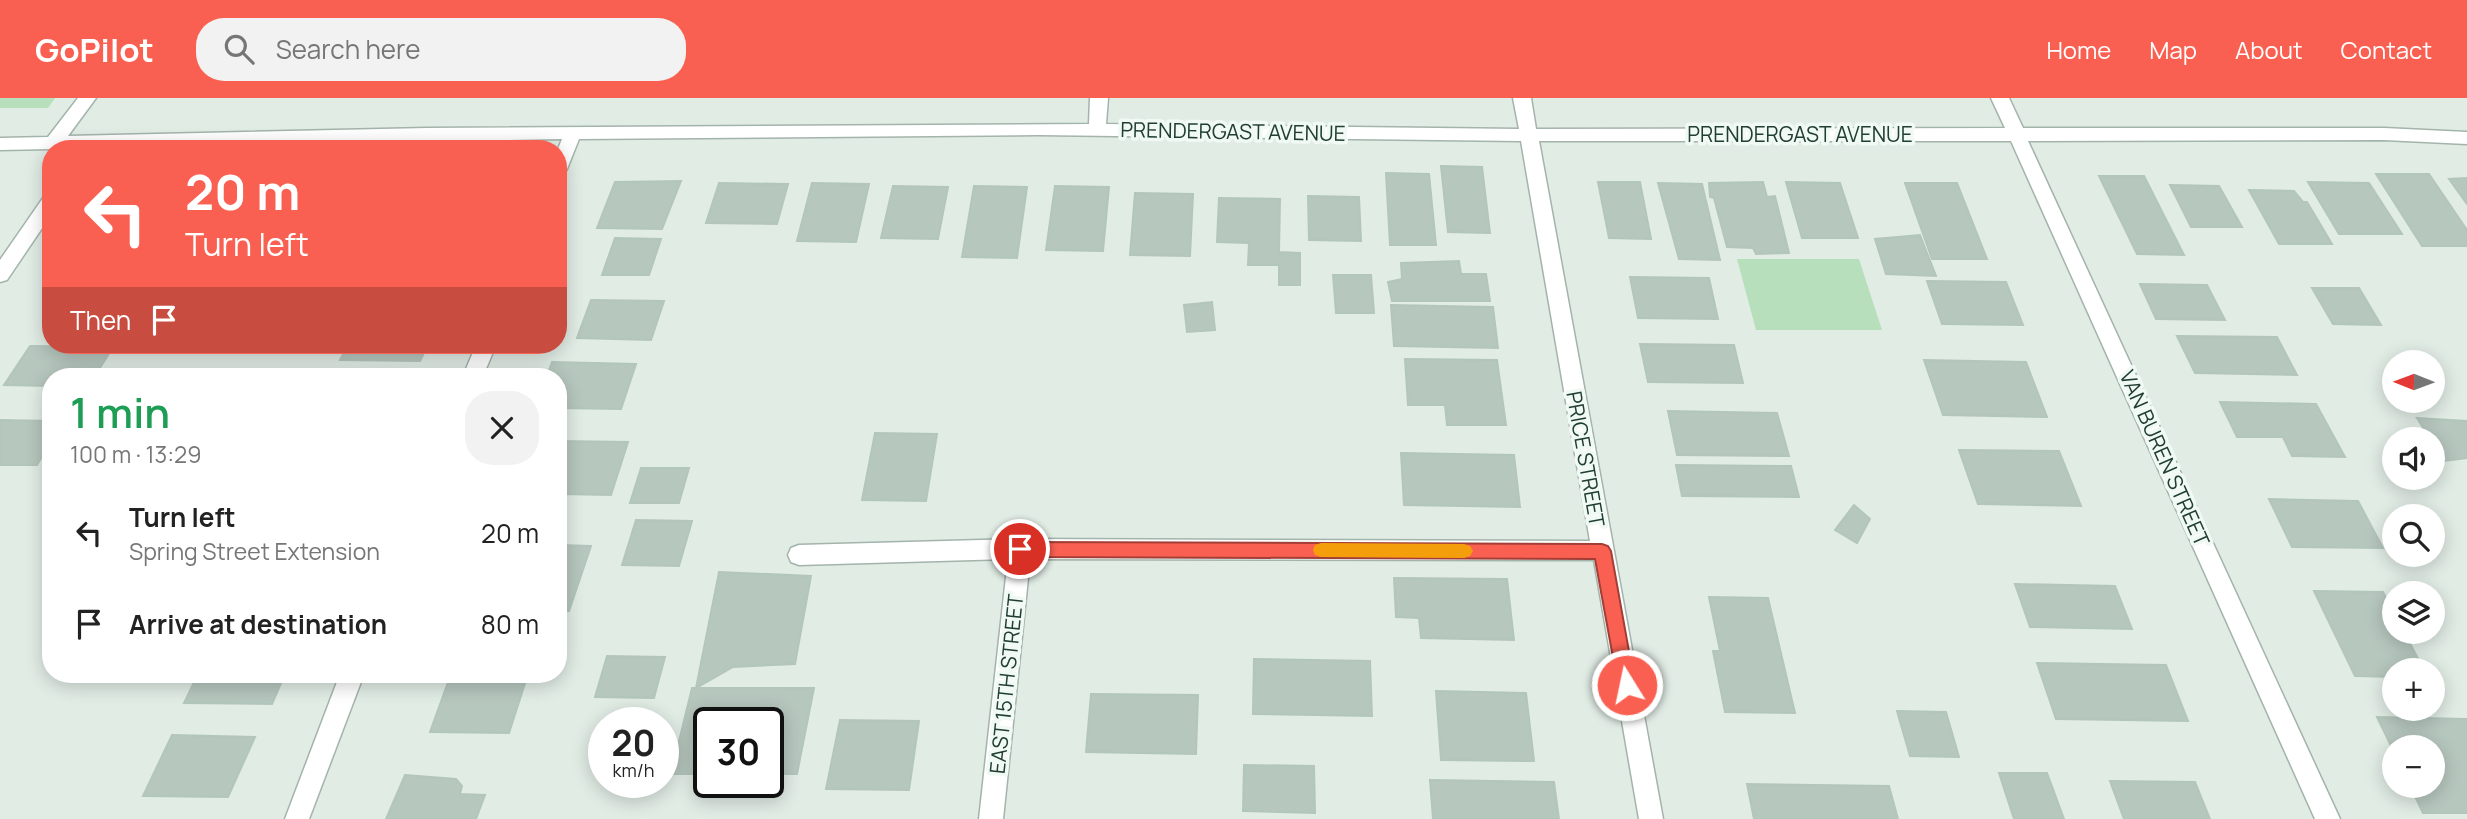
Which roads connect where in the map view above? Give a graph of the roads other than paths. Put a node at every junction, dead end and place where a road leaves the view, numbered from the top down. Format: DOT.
graph roads {
  1 [pos="87,98"];
  2 [pos="1099,98"];
  3 [pos="1522,98"];
  4 [pos="2000,98"];
  5 [pos="1097,129"];
  6 [pos="573,133"];
  7 [pos="2018,134"];
  8 [pos="1529,135"];
  9 [pos="2467,138"];
  10 [pos="55,140"];
  11 [pos="312,140"];
  12 [pos="42,143"];
  13 [pos="0,144"];
  14 [pos="567,147"];
  15 [pos="42,213"];
  16 [pos="0,275"];
  17 [pos="1020,549"];
  18 [pos="1602,551"];
  19 [pos="799,555"];
  20 [pos="349,683"];
  21 [pos="297,819"];
  22 [pos="991,819"];
  23 [pos="1651,819"];
  24 [pos="2328,819"];
  1 -- 10 [label="street"];
  2 -- 5 [label="street"];
  3 -- 8 [label="street, PRICE STREET"];
  4 -- 7 [label="street, VAN BUREN STREET"];
  5 -- 6 [label="street, PRENDERGAST AVENUE"];
  5 -- 8 [label="street, PRENDERGAST AVENUE"];
  6 -- 11 [label="street, PRENDERGAST AVENUE"];
  6 -- 14 [label="street"];
  7 -- 8 [label="street, PRENDERGAST AVENUE"];
  7 -- 9 [label="street, PRENDERGAST AVENUE"];
  7 -- 24 [label="street, VAN BUREN STREET"];
  8 -- 18 [label="street, PRICE STREET"];
  12 -- 13 [label="street, PRENDERGAST AVENUE"];
  15 -- 16 [label="street"];
  17 -- 18 [label="street"];
  17 -- 19 [label="street"];
  17 -- 22 [label="street, EAST 15TH STREET"];
  18 -- 23 [label="street, PRICE STREET"];
  20 -- 21 [label="street"];
}
